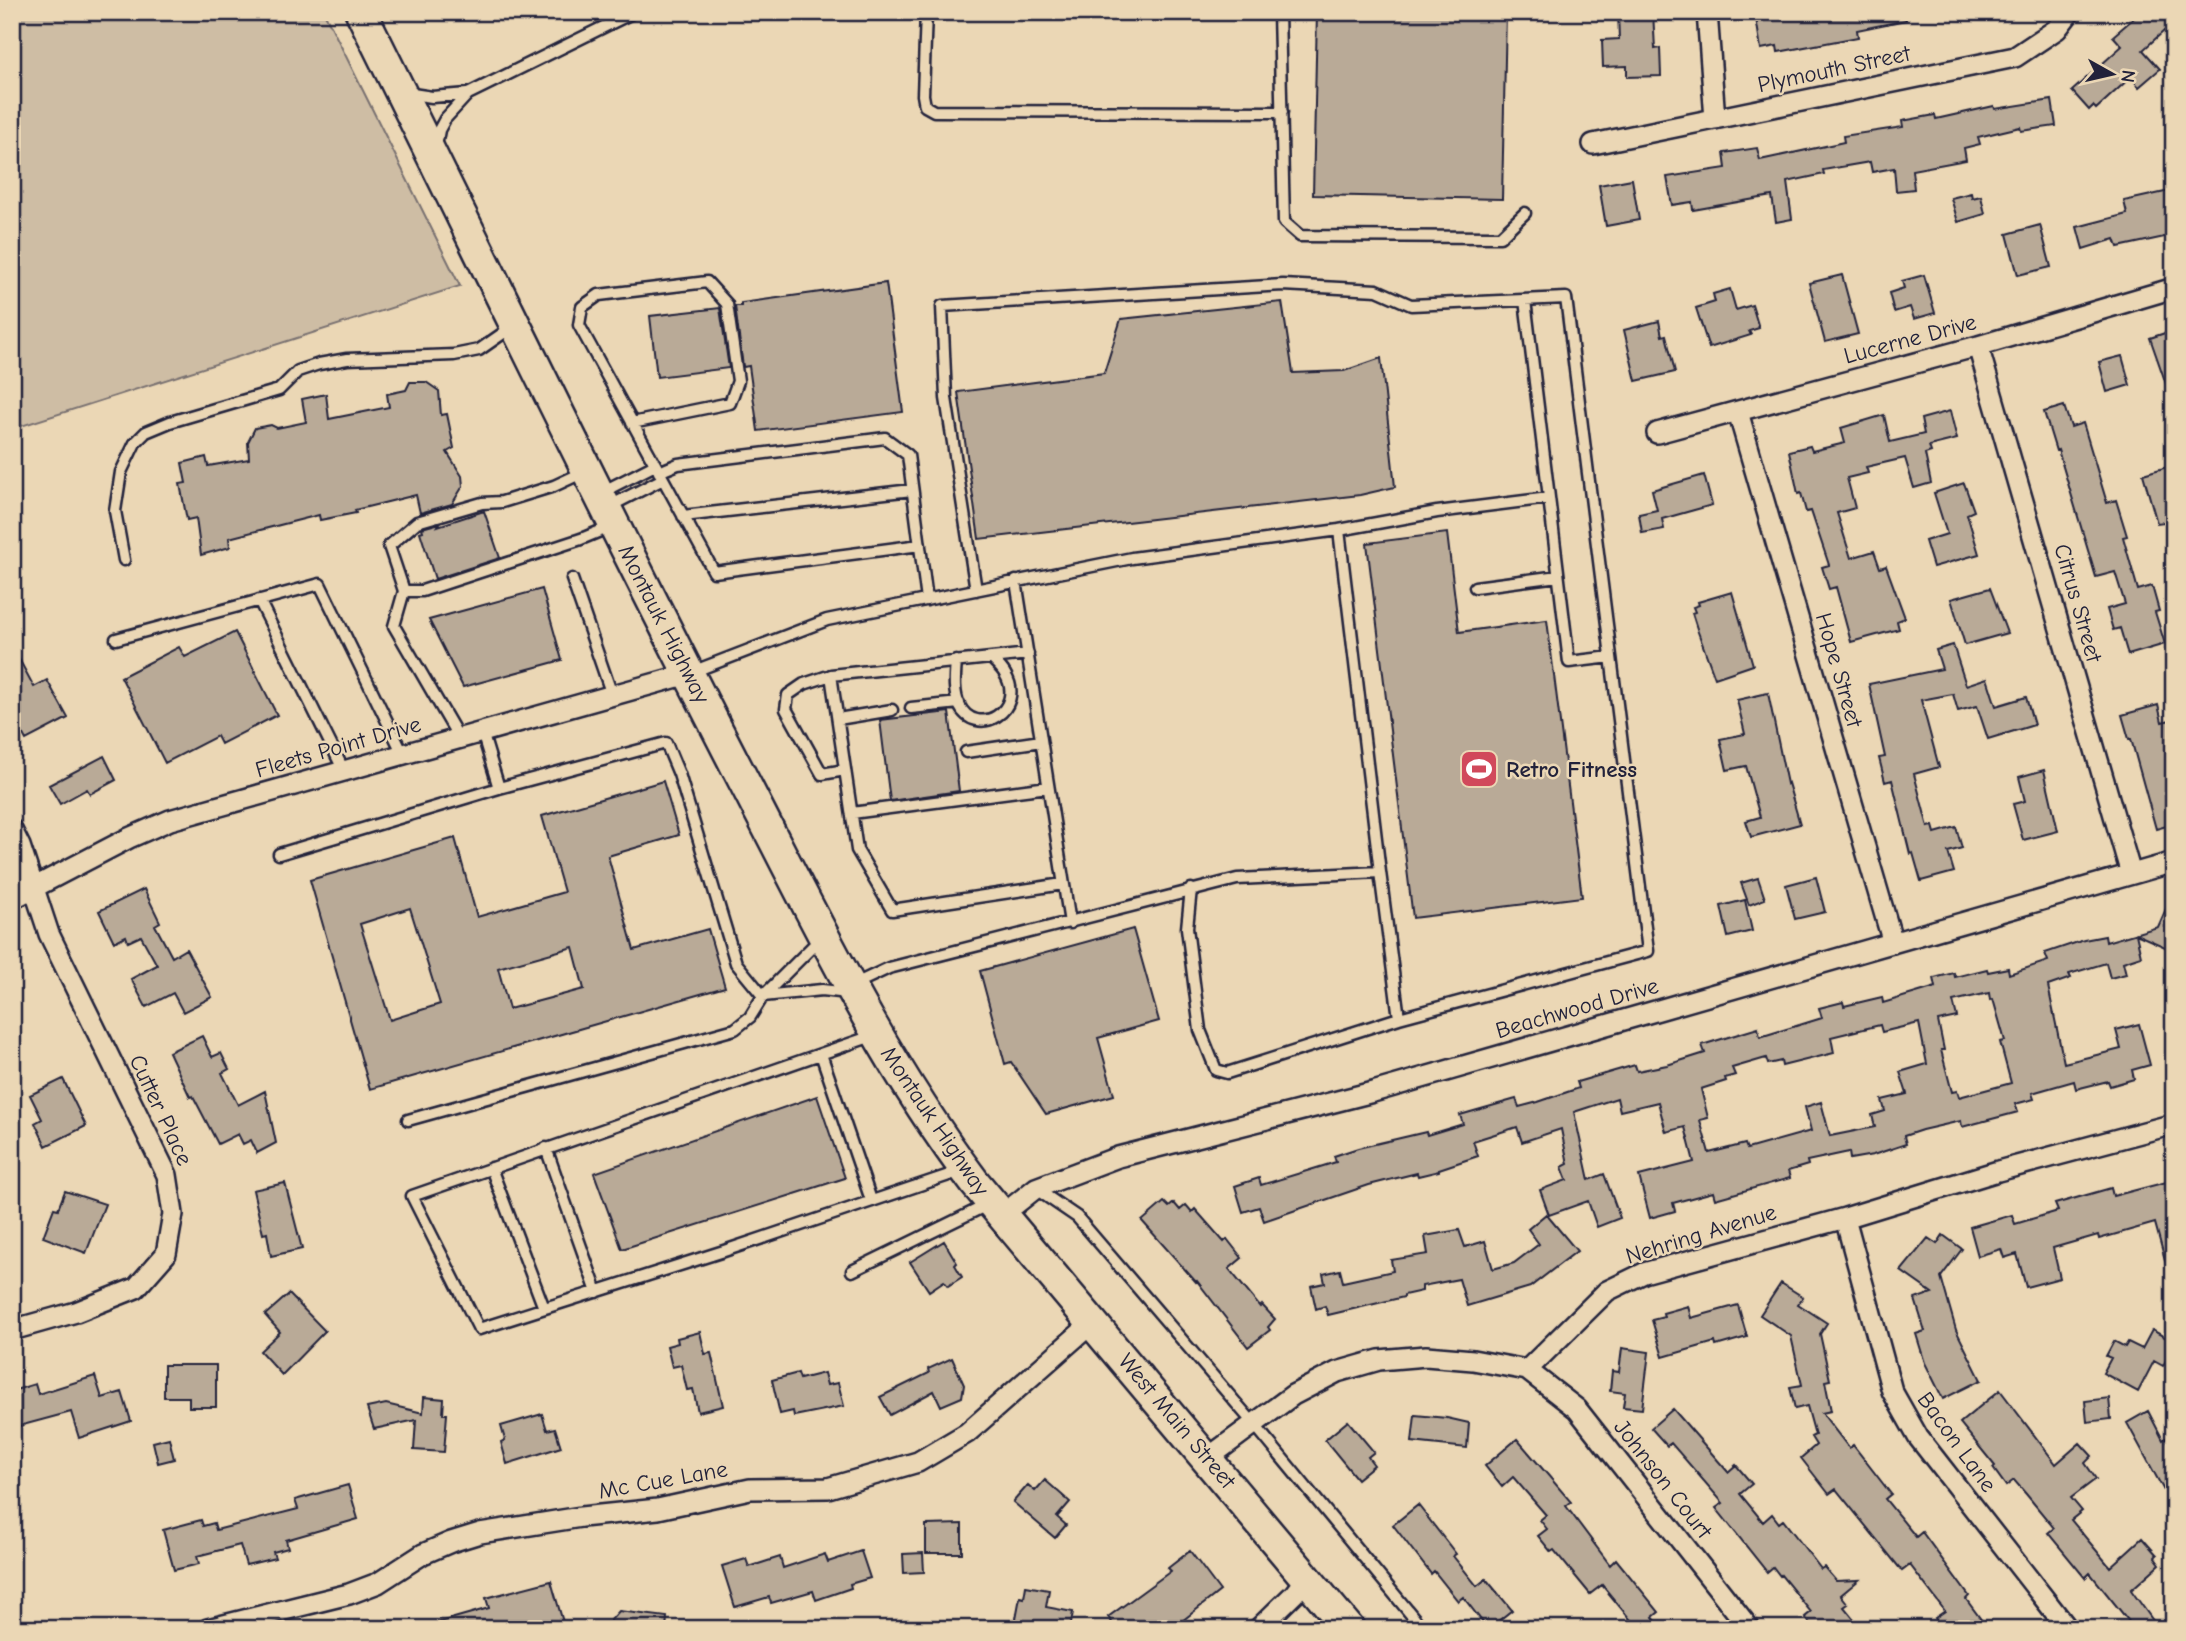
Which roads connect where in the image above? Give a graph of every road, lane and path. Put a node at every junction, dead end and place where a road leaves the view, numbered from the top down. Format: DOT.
graph roads {
  1 [pos="361,12"];
  2 [pos="634,12"];
  3 [pos="926,12"];
  4 [pos="1279,12"];
  5 [pos="1707,12"];
  6 [pos="2070,12"];
  7 [pos="400,90"];
  8 [pos="468,94"];
  9 [pos="1282,112"];
  10 [pos="1715,119"];
  11 [pos="1593,144"];
  12 [pos="435,161"];
  13 [pos="1525,213"];
  14 [pos="2174,288"];
  15 [pos="1525,300"];
  16 [pos="515,324"];
  17 [pos="1978,346"];
  18 [pos="1738,412"];
  19 [pos="632,423"];
  20 [pos="1657,433"];
  21 [pos="659,472"];
  22 [pos="912,490"];
  23 [pos="1549,498"];
  24 [pos="602,499"];
  25 [pos="683,516"];
  26 [pos="1339,530"];
  27 [pos="920,545"];
  28 [pos="124,560"];
  29 [pos="1558,576"];
  30 [pos="572,579"];
  31 [pos="1016,581"];
  32 [pos="1475,587"];
  33 [pos="976,590"];
  34 [pos="404,591"];
  35 [pos="259,600"];
  36 [pos="927,600"];
  37 [pos="116,639"];
  38 [pos="1028,654"];
  39 [pos="1611,657"];
  40 [pos="991,658"];
  41 [pos="956,661"];
  42 [pos="688,674"];
  43 [pos="831,675"];
  44 [pos="612,695"];
  45 [pos="958,703"];
  46 [pos="911,708"];
  47 [pos="892,710"];
  48 [pos="838,719"];
  49 [pos="482,732"];
  50 [pos="458,738"];
  51 [pos="1041,741"];
  52 [pos="966,752"];
  53 [pos="403,754"];
  54 [pos="845,770"];
  55 [pos="344,771"];
  56 [pos="1048,787"];
  57 [pos="499,788"];
  58 [pos="852,813"];
  59 [pos="12,830"];
  60 [pos="279,854"];
  61 [pos="2174,862"];
  62 [pos="1380,872"];
  63 [pos="2131,874"];
  64 [pos="1063,884"];
  65 [pos="34,888"];
  66 [pos="1191,889"];
  67 [pos="12,899"];
  68 [pos="1070,923"];
  69 [pos="823,935"];
  70 [pos="1893,943"];
  71 [pos="852,990"];
  72 [pos="763,996"];
  73 [pos="1399,1018"];
  74 [pos="875,1034"];
  75 [pos="821,1054"];
  76 [pos="408,1120"];
  77 [pos="2174,1124"];
  78 [pos="546,1148"];
  79 [pos="491,1168"];
  80 [pos="965,1170"];
  81 [pos="1036,1188"];
  82 [pos="871,1200"];
  83 [pos="996,1210"];
  84 [pos="1845,1217"];
  85 [pos="852,1271"];
  86 [pos="597,1292"];
  87 [pos="544,1308"];
  88 [pos="1093,1322"];
  89 [pos="12,1331"];
  90 [pos="1527,1370"];
  91 [pos="1254,1424"];
  92 [pos="1208,1458"];
  93 [pos="1307,1577"];
  94 [pos="208,1629"];
  95 [pos="1258,1629"];
  96 [pos="1349,1629"];
  97 [pos="1423,1629"];
  98 [pos="1749,1629"];
  99 [pos="2068,1629"];
  1 -- 7 [label="main road, Montauk Highway"];
  2 -- 8 [label="lane"];
  3 -- 9 [label="lane"];
  4 -- 9 [label="lane"];
  5 -- 10 [label="street"];
  6 -- 10 [label="street, Plymouth Street"];
  7 -- 8 [label="lane"];
  7 -- 12 [label="main road, Montauk Highway"];
  8 -- 12 [label="lane"];
  9 -- 13 [label="lane"];
  10 -- 11 [label="street, Plymouth Street"];
  12 -- 16 [label="main road, Montauk Highway"];
  14 -- 17 [label="street, Lucerne Drive"];
  15 -- 23 [label="lane"];
  15 -- 33 [label="lane"];
  15 -- 39 [label="lane"];
  16 -- 24 [label="main road, Montauk Highway"];
  16 -- 28 [label="lane"];
  17 -- 18 [label="street, Lucerne Drive"];
  17 -- 63 [label="street, Citrus Street"];
  18 -- 20 [label="street, Lucerne Drive"];
  18 -- 70 [label="street, Hope Street"];
  19 -- 19 [label="lane"];
  19 -- 21 [label="lane"];
  21 -- 22 [label="lane"];
  21 -- 24 [label="lane"];
  21 -- 24 [label="lane"];
  21 -- 25 [label="lane"];
  22 -- 25 [label="lane"];
  22 -- 27 [label="lane"];
  23 -- 26 [label="lane"];
  23 -- 29 [label="lane"];
  24 -- 34 [label="lane"];
  24 -- 34 [label="lane"];
  24 -- 42 [label="main road, Montauk Highway"];
  25 -- 27 [label="lane"];
  26 -- 31 [label="lane"];
  26 -- 62 [label="lane"];
  27 -- 36 [label="lane"];
  29 -- 32 [label="lane"];
  29 -- 39 [label="lane"];
  30 -- 44 [label="lane"];
  31 -- 33 [label="lane"];
  31 -- 38 [label="lane"];
  33 -- 36 [label="lane"];
  34 -- 50 [label="lane"];
  35 -- 37 [label="lane"];
  35 -- 53 [label="lane"];
  35 -- 55 [label="lane"];
  36 -- 42 [label="lane"];
  38 -- 40 [label="lane"];
  38 -- 51 [label="lane"];
  39 -- 73 [label="lane"];
  40 -- 41 [label="lane"];
  40 -- 45 [label="lane"];
  41 -- 43 [label="lane"];
  41 -- 45 [label="lane"];
  42 -- 44 [label="street, Fleets Point Drive"];
  42 -- 69 [label="main road, Montauk Highway"];
  43 -- 48 [label="lane"];
  43 -- 54 [label="lane"];
  44 -- 49 [label="street, Fleets Point Drive"];
  45 -- 46 [label="lane"];
  47 -- 48 [label="lane"];
  48 -- 54 [label="lane"];
  49 -- 50 [label="street, Fleets Point Drive"];
  49 -- 57 [label="lane"];
  50 -- 53 [label="street, Fleets Point Drive"];
  51 -- 52 [label="lane"];
  51 -- 56 [label="lane"];
  53 -- 55 [label="street, Fleets Point Drive"];
  54 -- 58 [label="lane"];
  55 -- 65 [label="street, Fleets Point Drive"];
  56 -- 58 [label="lane"];
  56 -- 64 [label="lane"];
  57 -- 60 [label="lane"];
  57 -- 72 [label="lane"];
  58 -- 64 [label="lane"];
  59 -- 65 [label="street, Cutter Place"];
  61 -- 63 [label="street, Beachwood Drive"];
  62 -- 66 [label="lane"];
  62 -- 73 [label="lane"];
  63 -- 70 [label="street, Beachwood Drive"];
  64 -- 68 [label="lane"];
  65 -- 67 [label="street, Fleets Point Drive"];
  65 -- 89 [label="street, Cutter Place"];
  66 -- 68 [label="lane"];
  66 -- 73 [label="lane"];
  68 -- 71 [label="lane"];
  69 -- 71 [label="main road, Montauk Highway"];
  69 -- 72 [label="lane"];
  70 -- 81 [label="street, Beachwood Drive"];
  71 -- 72 [label="lane"];
  71 -- 74 [label="main road, Montauk Highway"];
  72 -- 76 [label="lane"];
  74 -- 75 [label="lane"];
  74 -- 80 [label="main road, Montauk Highway"];
  75 -- 78 [label="lane"];
  75 -- 82 [label="lane"];
  77 -- 84 [label="street, Nehring Avenue"];
  78 -- 79 [label="lane"];
  78 -- 86 [label="lane"];
  79 -- 87 [label="lane"];
  79 -- 87 [label="lane"];
  80 -- 82 [label="lane"];
  80 -- 83 [label="main road, Montauk Highway"];
  81 -- 83 [label="street, Beachwood Drive"];
  81 -- 91 [label="lane"];
  82 -- 86 [label="lane"];
  83 -- 85 [label="lane"];
  83 -- 88 [label="main road, West Main Street"];
  84 -- 90 [label="street, Nehring Avenue"];
  84 -- 99 [label="street, Bacon Lane"];
  86 -- 87 [label="lane"];
  88 -- 92 [label="main road, West Main Street"];
  88 -- 94 [label="street, Mc Cue Lane"];
  90 -- 91 [label="street"];
  90 -- 98 [label="street, Johnson Court"];
  91 -- 92 [label="street"];
  91 -- 97 [label="lane"];
  92 -- 93 [label="main road, West Main Street"];
  93 -- 95 [label="street"];
  93 -- 96 [label="main road, West Main Street"];
}
